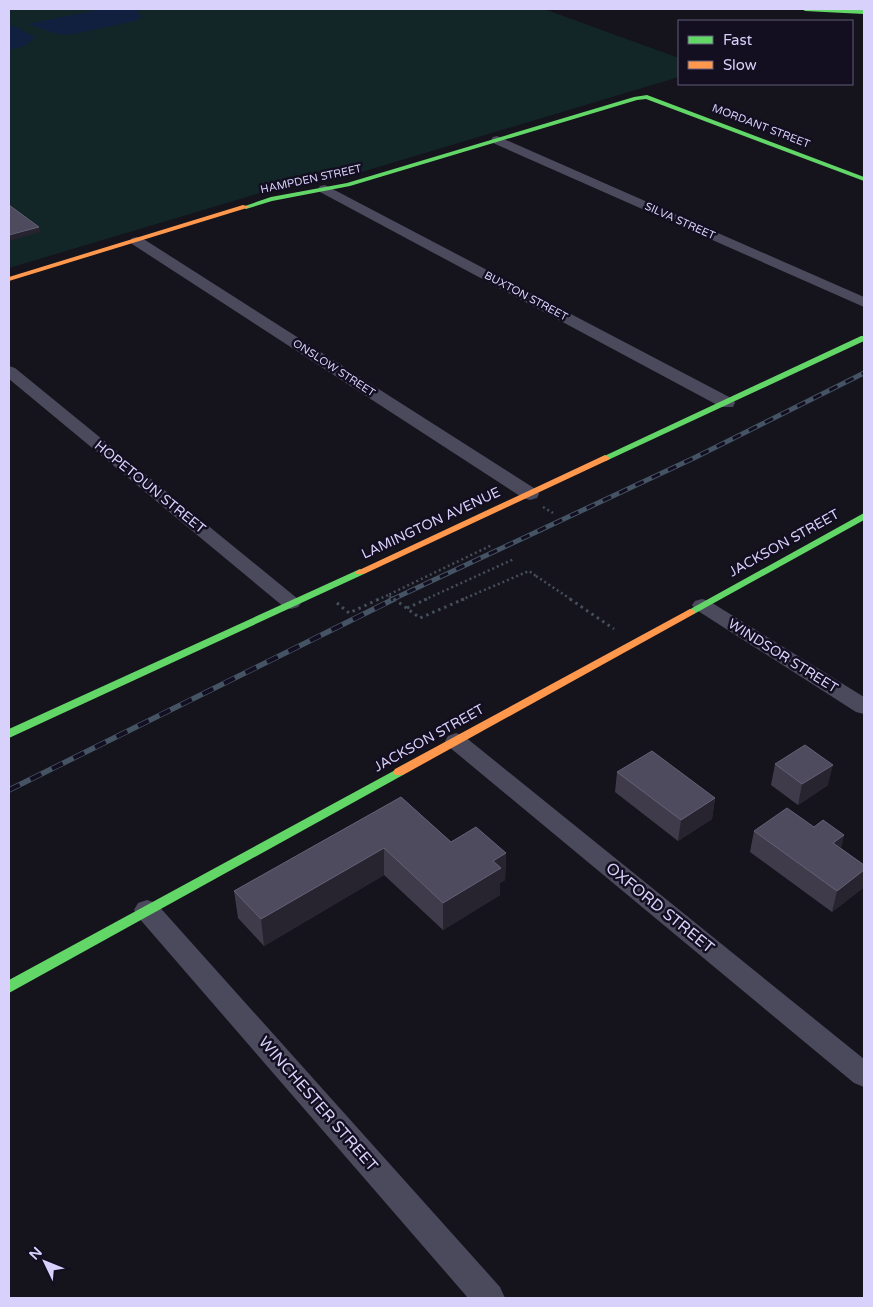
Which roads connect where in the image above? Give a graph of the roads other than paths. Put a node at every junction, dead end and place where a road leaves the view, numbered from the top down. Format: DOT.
graph roads {
  1 [pos="805,9"];
  2 [pos="864,12"];
  3 [pos="648,97"];
  4 [pos="497,140"];
  5 [pos="864,179"];
  6 [pos="325,190"];
  7 [pos="137,241"];
  8 [pos="9,280"];
  9 [pos="864,302"];
  10 [pos="864,338"];
  11 [pos="9,372"];
  12 [pos="727,402"];
  13 [pos="530,494"];
  14 [pos="864,516"];
  15 [pos="291,603"];
  16 [pos="702,605"];
  17 [pos="864,707"];
  18 [pos="9,734"];
  19 [pos="456,741"];
  20 [pos="147,910"];
  21 [pos="9,987"];
  22 [pos="864,1075"];
  23 [pos="489,1298"];
  1 -- 2 [label="main road"];
  3 -- 4 [label="main road, HAMPDEN STREET"];
  3 -- 5 [label="main road, MORDANT STREET"];
  4 -- 6 [label="main road, HAMPDEN STREET"];
  4 -- 9 [label="street, SILVA STREET"];
  6 -- 7 [label="main road, HAMPDEN STREET"];
  6 -- 12 [label="street, BUXTON STREET"];
  7 -- 8 [label="main road, HAMPDEN STREET"];
  7 -- 13 [label="street, ONSLOW STREET"];
  10 -- 12 [label="main road, LAMINGTON AVENUE"];
  11 -- 15 [label="street, HOPETOUN STREET"];
  12 -- 13 [label="main road, LAMINGTON AVENUE"];
  13 -- 15 [label="main road, LAMINGTON AVENUE"];
  14 -- 16 [label="main road, JACKSON STREET"];
  15 -- 18 [label="main road, LAMINGTON AVENUE"];
  16 -- 17 [label="street, WINDSOR STREET"];
  16 -- 19 [label="main road, JACKSON STREET"];
  19 -- 20 [label="main road, JACKSON STREET"];
  19 -- 22 [label="street, OXFORD STREET"];
  20 -- 21 [label="main road, JACKSON STREET"];
  20 -- 23 [label="street, WINCHESTER STREET"];
}
